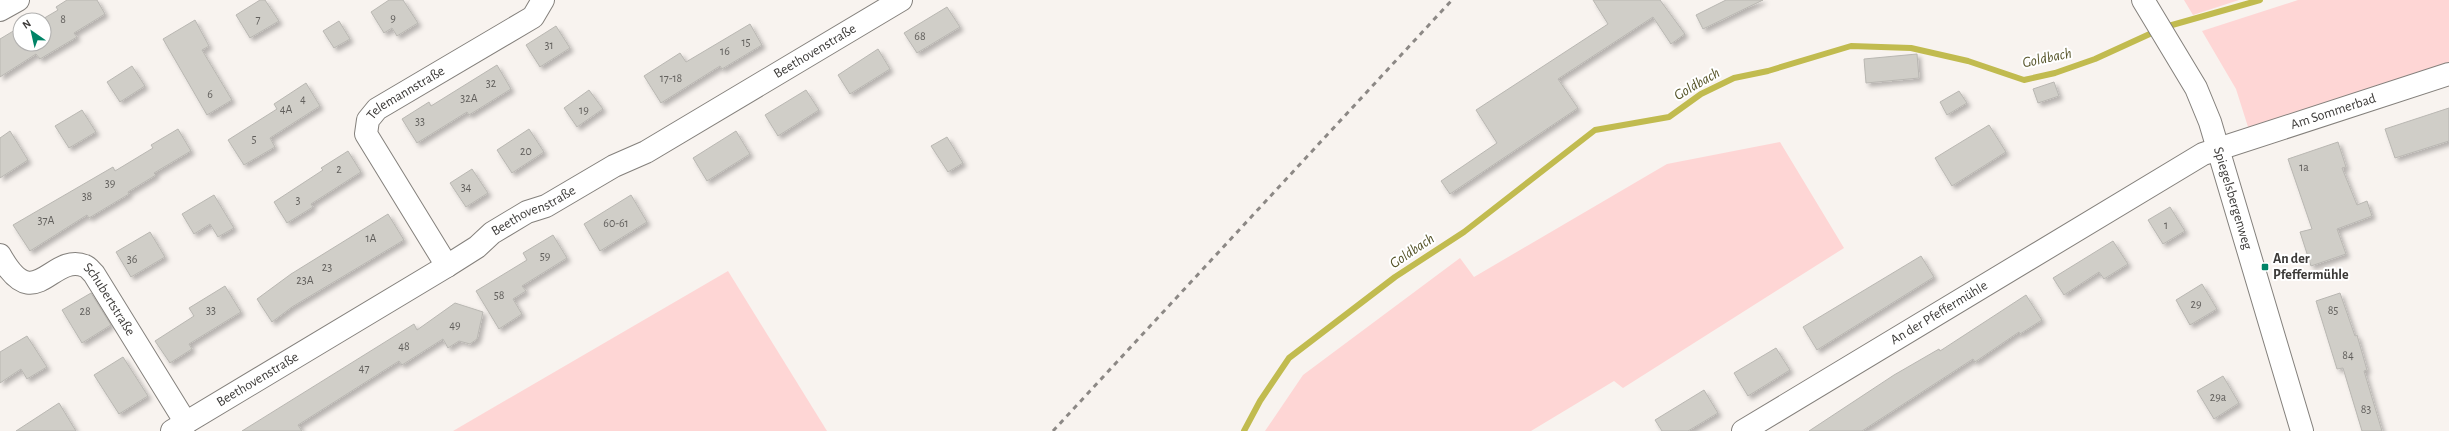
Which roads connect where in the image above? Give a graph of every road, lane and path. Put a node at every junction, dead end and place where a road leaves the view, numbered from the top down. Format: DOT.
graph roads {
  1 [pos="18,0"];
  2 [pos="543,0"];
  3 [pos="901,0"];
  4 [pos="2143,0"];
  5 [pos="0,10"];
  6 [pos="2449,74"];
  7 [pos="2218,148"];
  8 [pos="0,255"];
  9 [pos="447,266"];
  10 [pos="179,427"];
  11 [pos="1744,431"];
  12 [pos="2302,431"];
  1 -- 5 [label="street"];
  2 -- 9 [label="street, Telemannstraße"];
  3 -- 9 [label="street, Beethovenstraße"];
  4 -- 7 [label="street, Spiegelsbergenweg"];
  6 -- 7 [label="street, Am Sommerbad"];
  7 -- 11 [label="street, An der Pfeffermühle"];
  7 -- 12 [label="street, Spiegelsbergenweg"];
  8 -- 10 [label="street, Schubertstraße"];
  9 -- 10 [label="street, Beethovenstraße"];
}
